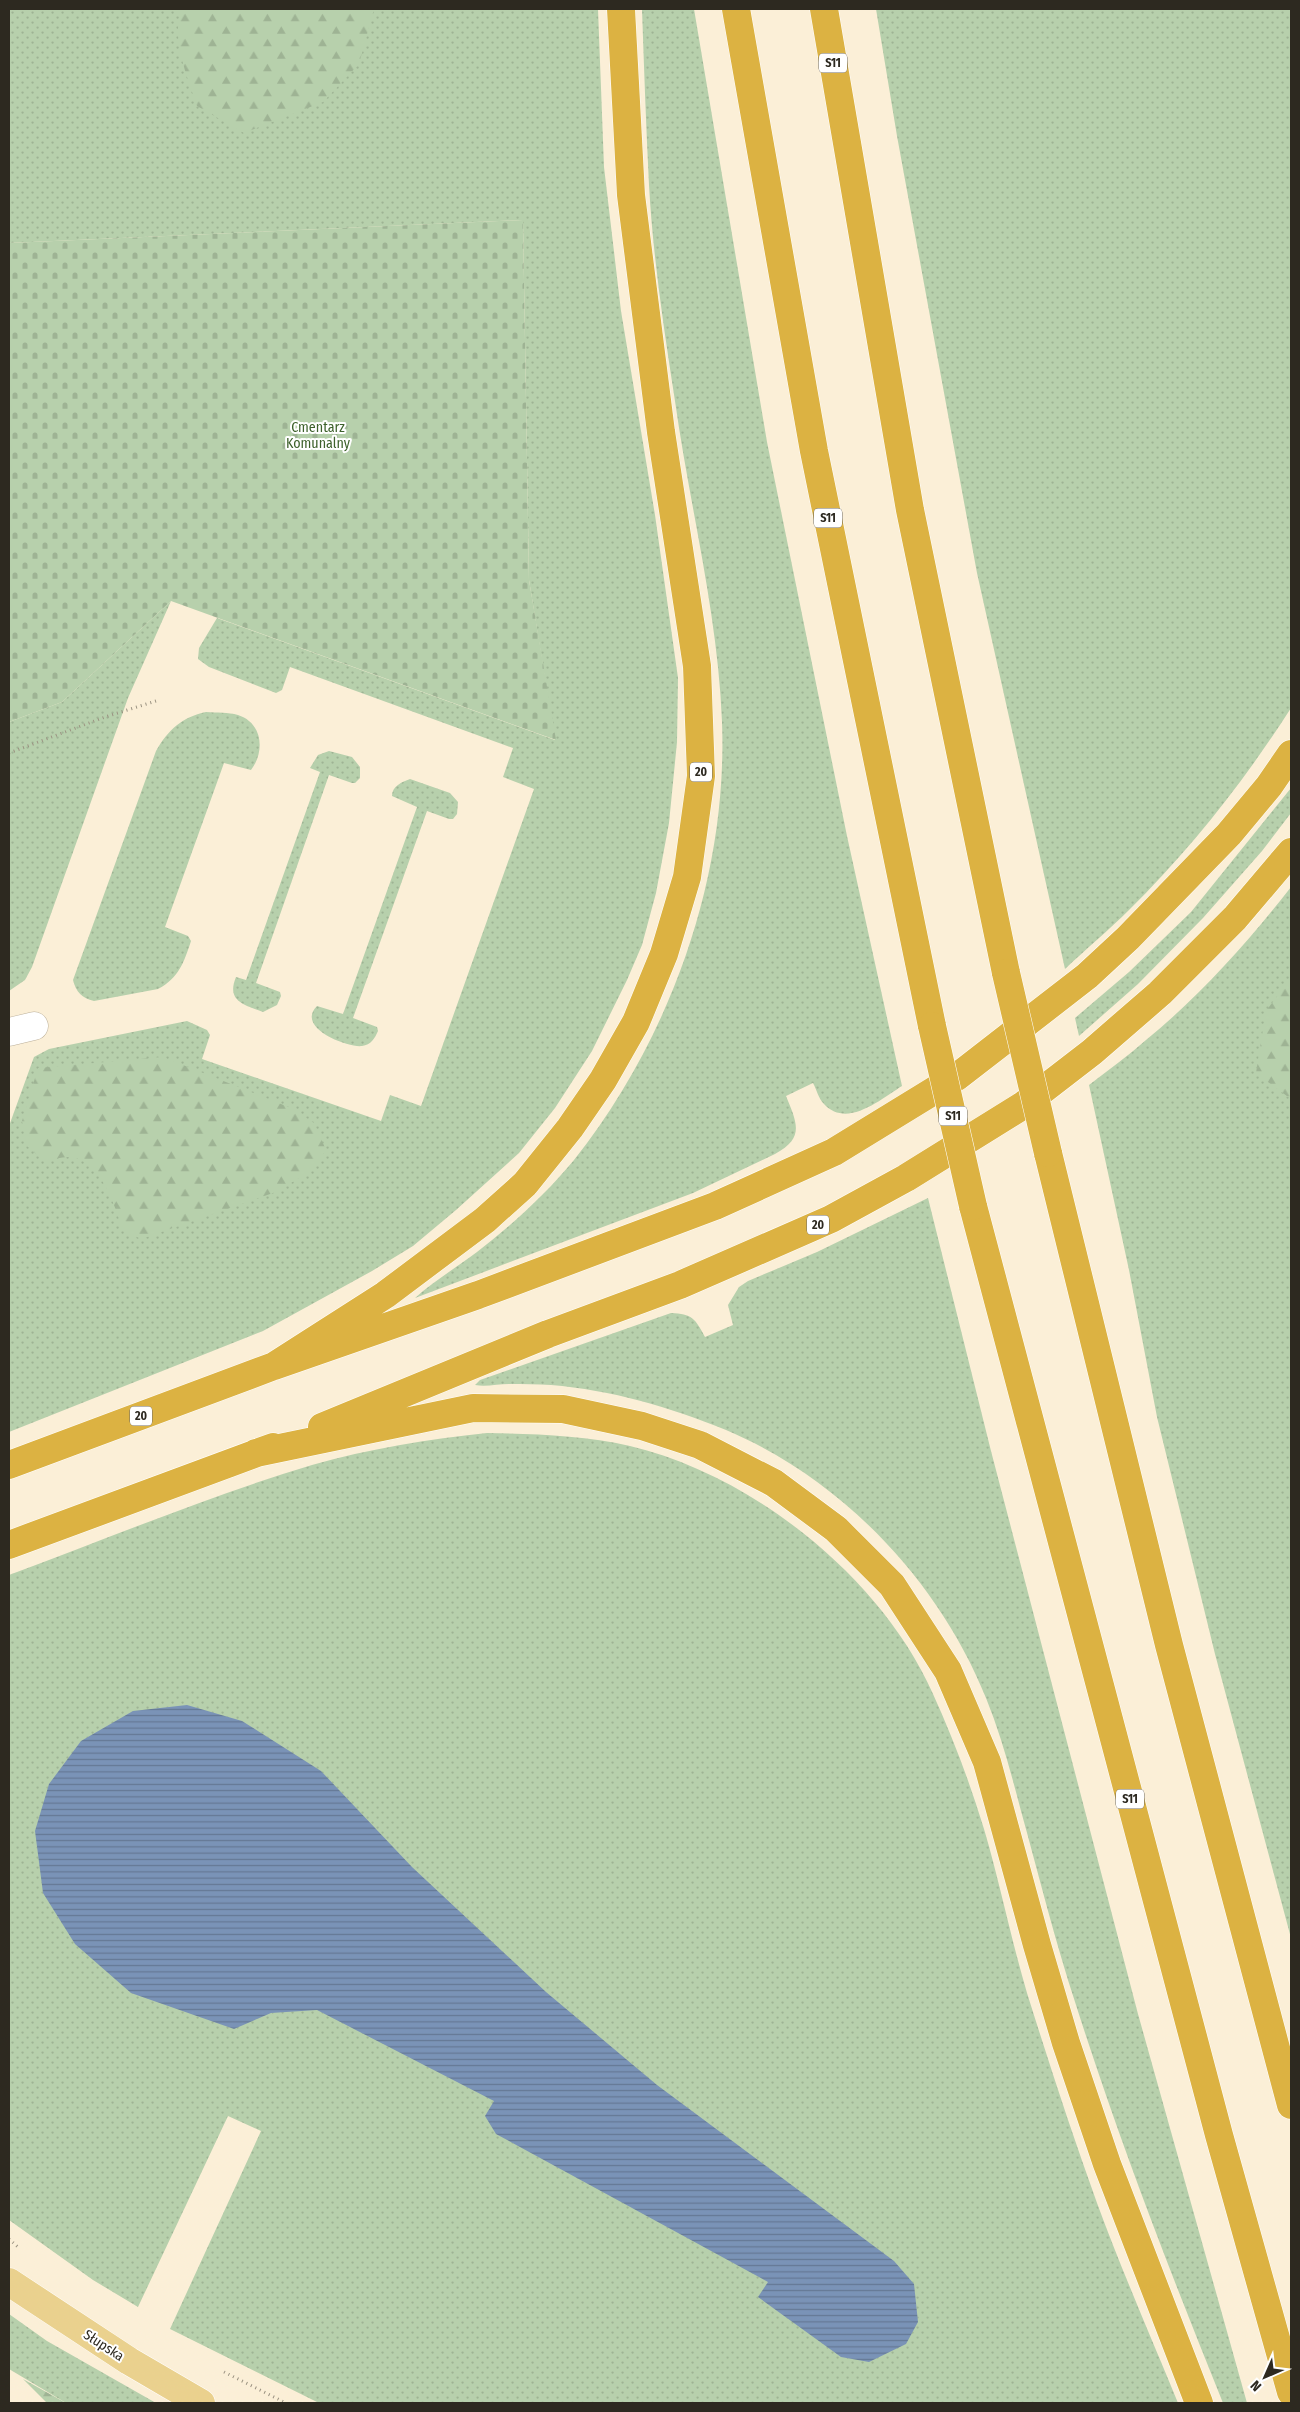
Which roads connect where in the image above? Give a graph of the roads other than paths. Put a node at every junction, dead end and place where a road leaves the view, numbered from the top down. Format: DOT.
graph roads {
  1 [pos="621,9"];
  2 [pos="736,9"];
  3 [pos="824,9"];
  4 [pos="838,9"];
  5 [pos="842,118"];
  6 [pos="1291,754"];
  7 [pos="1291,852"];
  8 [pos="274,1366"];
  9 [pos="256,1453"];
  10 [pos="9,1465"];
  11 [pos="9,1545"];
  12 [pos="1291,2105"];
  13 [pos="9,2282"];
  14 [pos="1291,2392"];
  15 [pos="201,2403"];
  16 [pos="1199,2403"];
  1 -- 8 [label="highway, 20"];
  2 -- 14 [label="highway, S11, bridge"];
  3 -- 5 [label="highway, S11"];
  4 -- 5 [label="highway"];
  5 -- 12 [label="highway, S11, bridge"];
  6 -- 8 [label="highway"];
  7 -- 9 [label="highway, 20"];
  8 -- 10 [label="highway, 20"];
  9 -- 11 [label="highway, 20"];
  9 -- 16 [label="highway"];
  13 -- 15 [label="main road, Słupska"];
}
